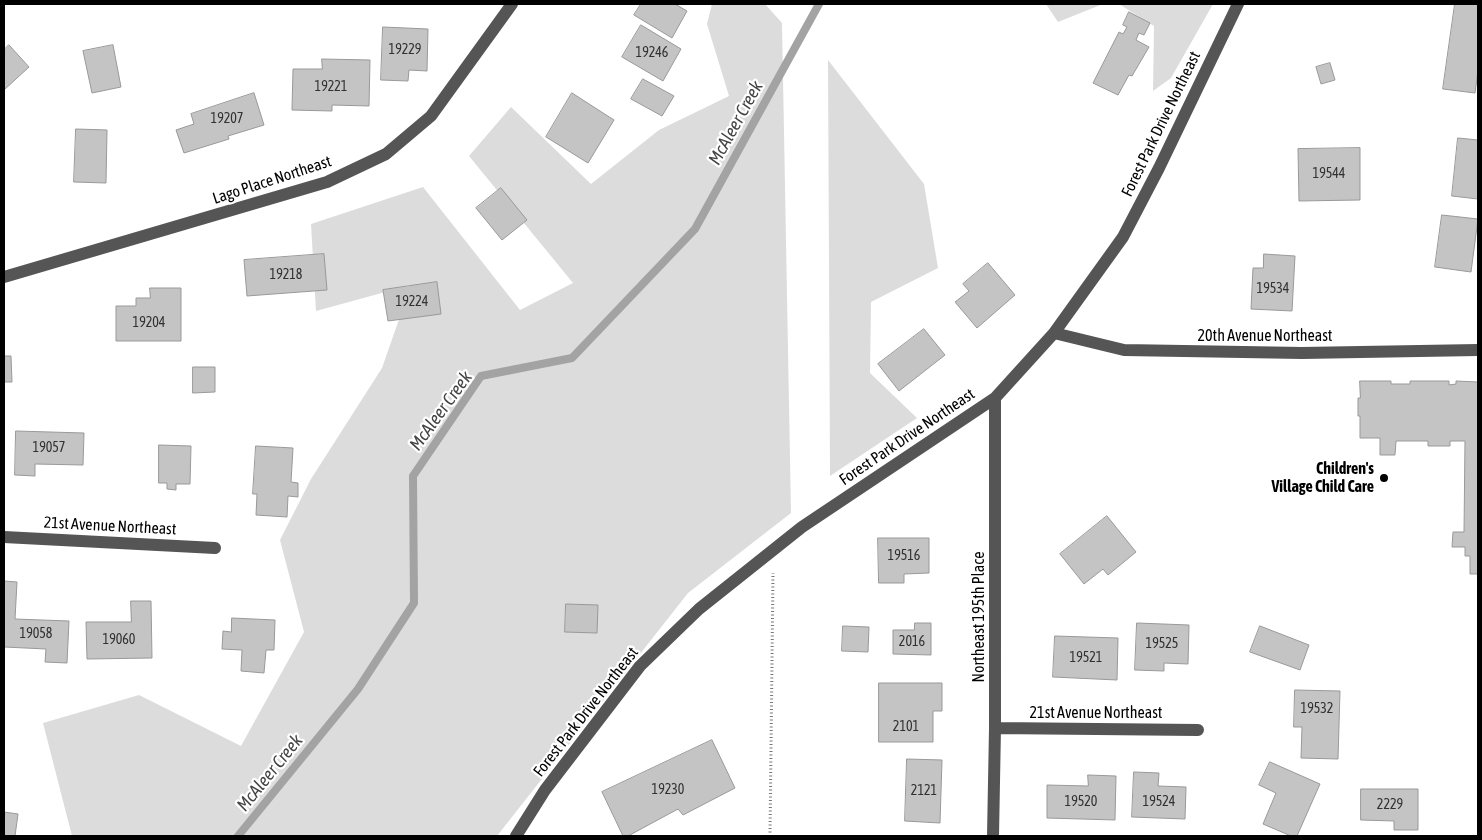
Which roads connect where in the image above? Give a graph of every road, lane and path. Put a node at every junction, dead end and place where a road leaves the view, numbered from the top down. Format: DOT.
graph roads {
  1 [pos="512,4"];
  2 [pos="1238,4"];
  3 [pos="4,277"];
  4 [pos="1054,333"];
  5 [pos="1478,350"];
  6 [pos="995,398"];
  7 [pos="4,536"];
  8 [pos="215,548"];
  9 [pos="774,550"];
  10 [pos="995,728"];
  11 [pos="1198,730"];
  12 [pos="516,836"];
  13 [pos="770,836"];
  14 [pos="993,836"];
  1 -- 3 [label="street, Lago Place Northeast"];
  2 -- 4 [label="street, Forest Park Drive Northeast"];
  4 -- 5 [label="street, 20th Avenue Northeast"];
  4 -- 6 [label="street, Forest Park Drive Northeast"];
  6 -- 9 [label="street, Forest Park Drive Northeast"];
  6 -- 10 [label="street, Northeast 195th Place"];
  7 -- 8 [label="street, 21st Avenue Northeast"];
  9 -- 12 [label="street, Forest Park Drive Northeast"];
  9 -- 13 [label="path"];
  10 -- 11 [label="street, 21st Avenue Northeast"];
  10 -- 14 [label="street, Northeast 195th Place"];
}
